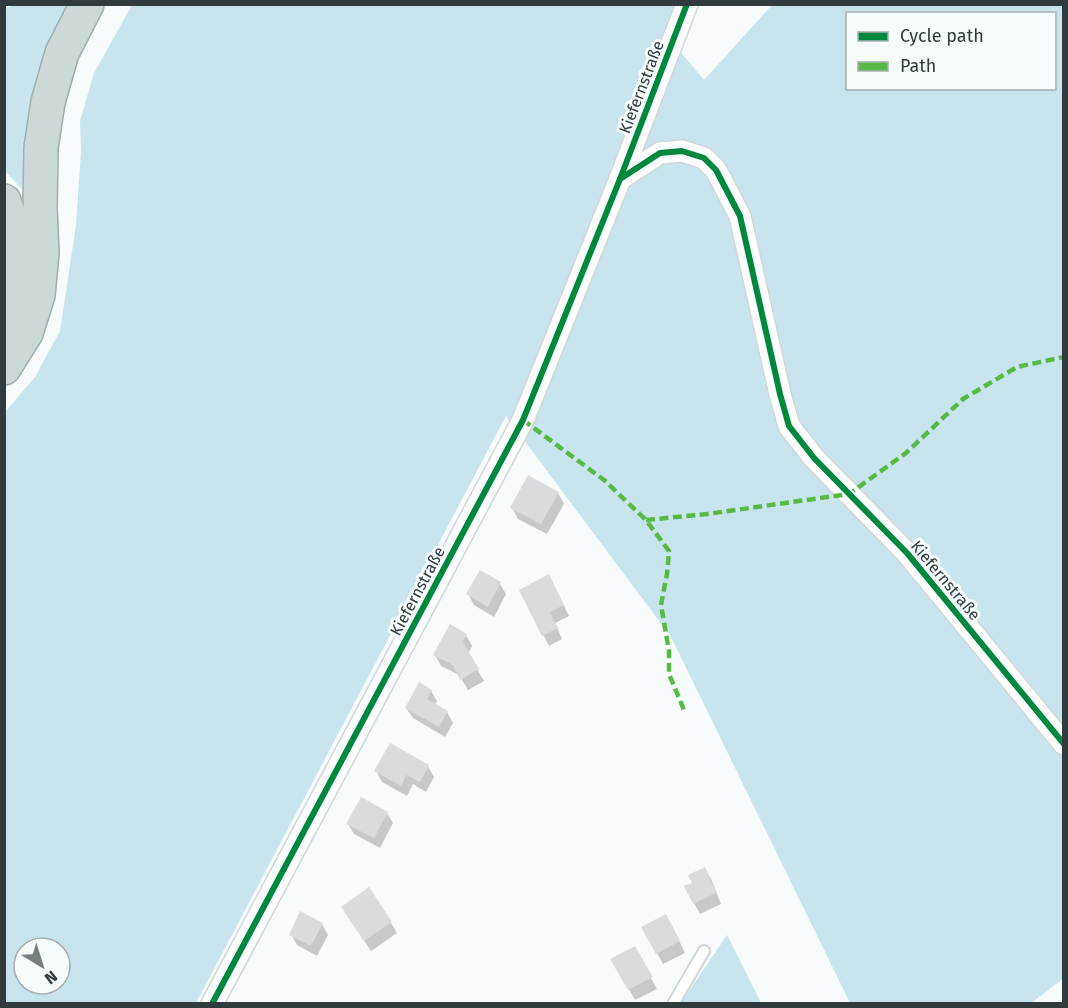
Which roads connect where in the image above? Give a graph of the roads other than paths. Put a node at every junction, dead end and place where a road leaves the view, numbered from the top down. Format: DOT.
graph roads {
  1 [pos="87,4"];
  2 [pos="687,4"];
  3 [pos="620,179"];
  4 [pos="4,201"];
  5 [pos="4,318"];
  6 [pos="4,368"];
  7 [pos="1064,744"];
  8 [pos="705,951"];
  9 [pos="212,1004"];
  10 [pos="673,1004"];
  1 -- 6 [label="highway"];
  2 -- 3 [label="street, Kiefernstraße"];
  3 -- 7 [label="street, Kiefernstraße"];
  3 -- 9 [label="street, Kiefernstraße"];
  4 -- 5 [label="highway"];
  8 -- 10 [label="lane"];
}
